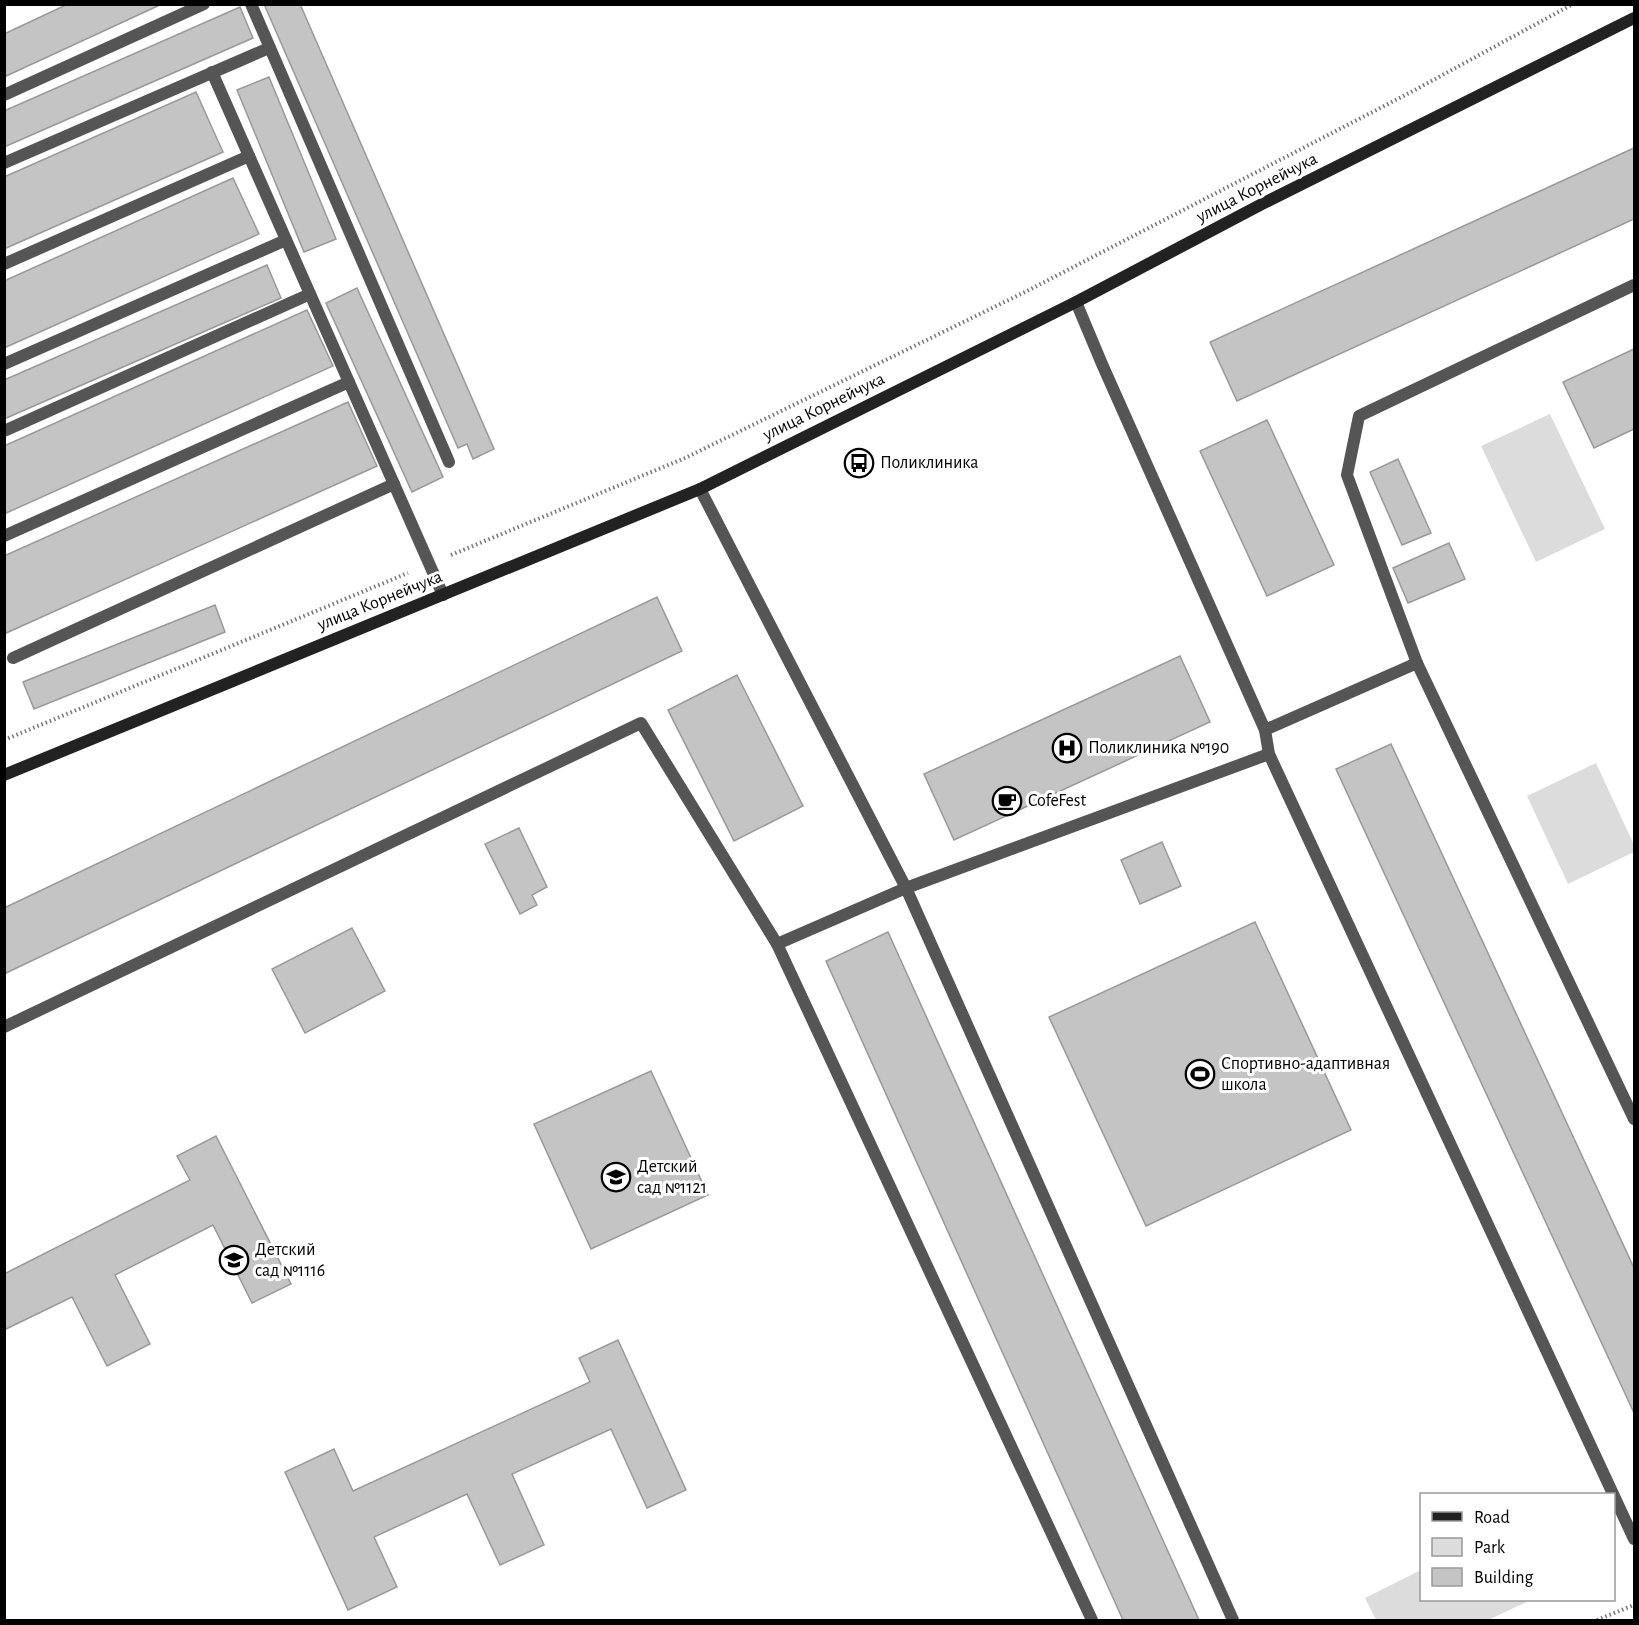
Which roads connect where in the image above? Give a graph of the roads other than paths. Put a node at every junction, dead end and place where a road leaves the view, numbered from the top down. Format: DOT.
graph roads {
  1 [pos="204,4"];
  2 [pos="251,4"];
  3 [pos="1635,18"];
  4 [pos="269,48"];
  5 [pos="212,72"];
  6 [pos="4,95"];
  7 [pos="249,156"];
  8 [pos="4,163"];
  9 [pos="286,240"];
  10 [pos="4,264"];
  11 [pos="1635,285"];
  12 [pos="310,294"];
  13 [pos="1076,302"];
  14 [pos="4,364"];
  15 [pos="349,382"];
  16 [pos="4,431"];
  17 [pos="449,462"];
  18 [pos="394,484"];
  19 [pos="700,489"];
  20 [pos="4,536"];
  21 [pos="443,595"];
  22 [pos="13,658"];
  23 [pos="1417,663"];
  24 [pos="1264,730"];
  25 [pos="1269,754"];
  26 [pos="4,775"];
  27 [pos="906,888"];
  28 [pos="777,944"];
  29 [pos="4,1027"];
  30 [pos="1635,1119"];
  31 [pos="1614,1493"];
  32 [pos="1615,1496"];
  33 [pos="1635,1539"];
  34 [pos="1092,1620"];
  35 [pos="1233,1620"];
  1 -- 6 [label="lane"];
  2 -- 4 [label="lane"];
  3 -- 13 [label="street, улица Корнейчука"];
  4 -- 5 [label="lane"];
  4 -- 17 [label="lane"];
  5 -- 7 [label="lane"];
  5 -- 8 [label="lane"];
  7 -- 9 [label="lane"];
  7 -- 10 [label="lane"];
  9 -- 12 [label="lane"];
  9 -- 14 [label="lane"];
  11 -- 23 [label="lane"];
  12 -- 15 [label="lane"];
  12 -- 16 [label="lane"];
  13 -- 19 [label="street, улица Корнейчука"];
  13 -- 24 [label="lane"];
  15 -- 18 [label="lane"];
  15 -- 20 [label="lane"];
  18 -- 21 [label="lane"];
  18 -- 22 [label="lane"];
  19 -- 21 [label="street, улица Корнейчука"];
  19 -- 27 [label="lane"];
  21 -- 26 [label="street, улица Корнейчука"];
  23 -- 24 [label="lane"];
  23 -- 30 [label="lane"];
  24 -- 25 [label="lane"];
  25 -- 27 [label="lane"];
  25 -- 31 [label="lane"];
  27 -- 28 [label="lane"];
  27 -- 35 [label="lane"];
  28 -- 29 [label="lane"];
  28 -- 34 [label="lane"];
  32 -- 33 [label="lane"];
}
